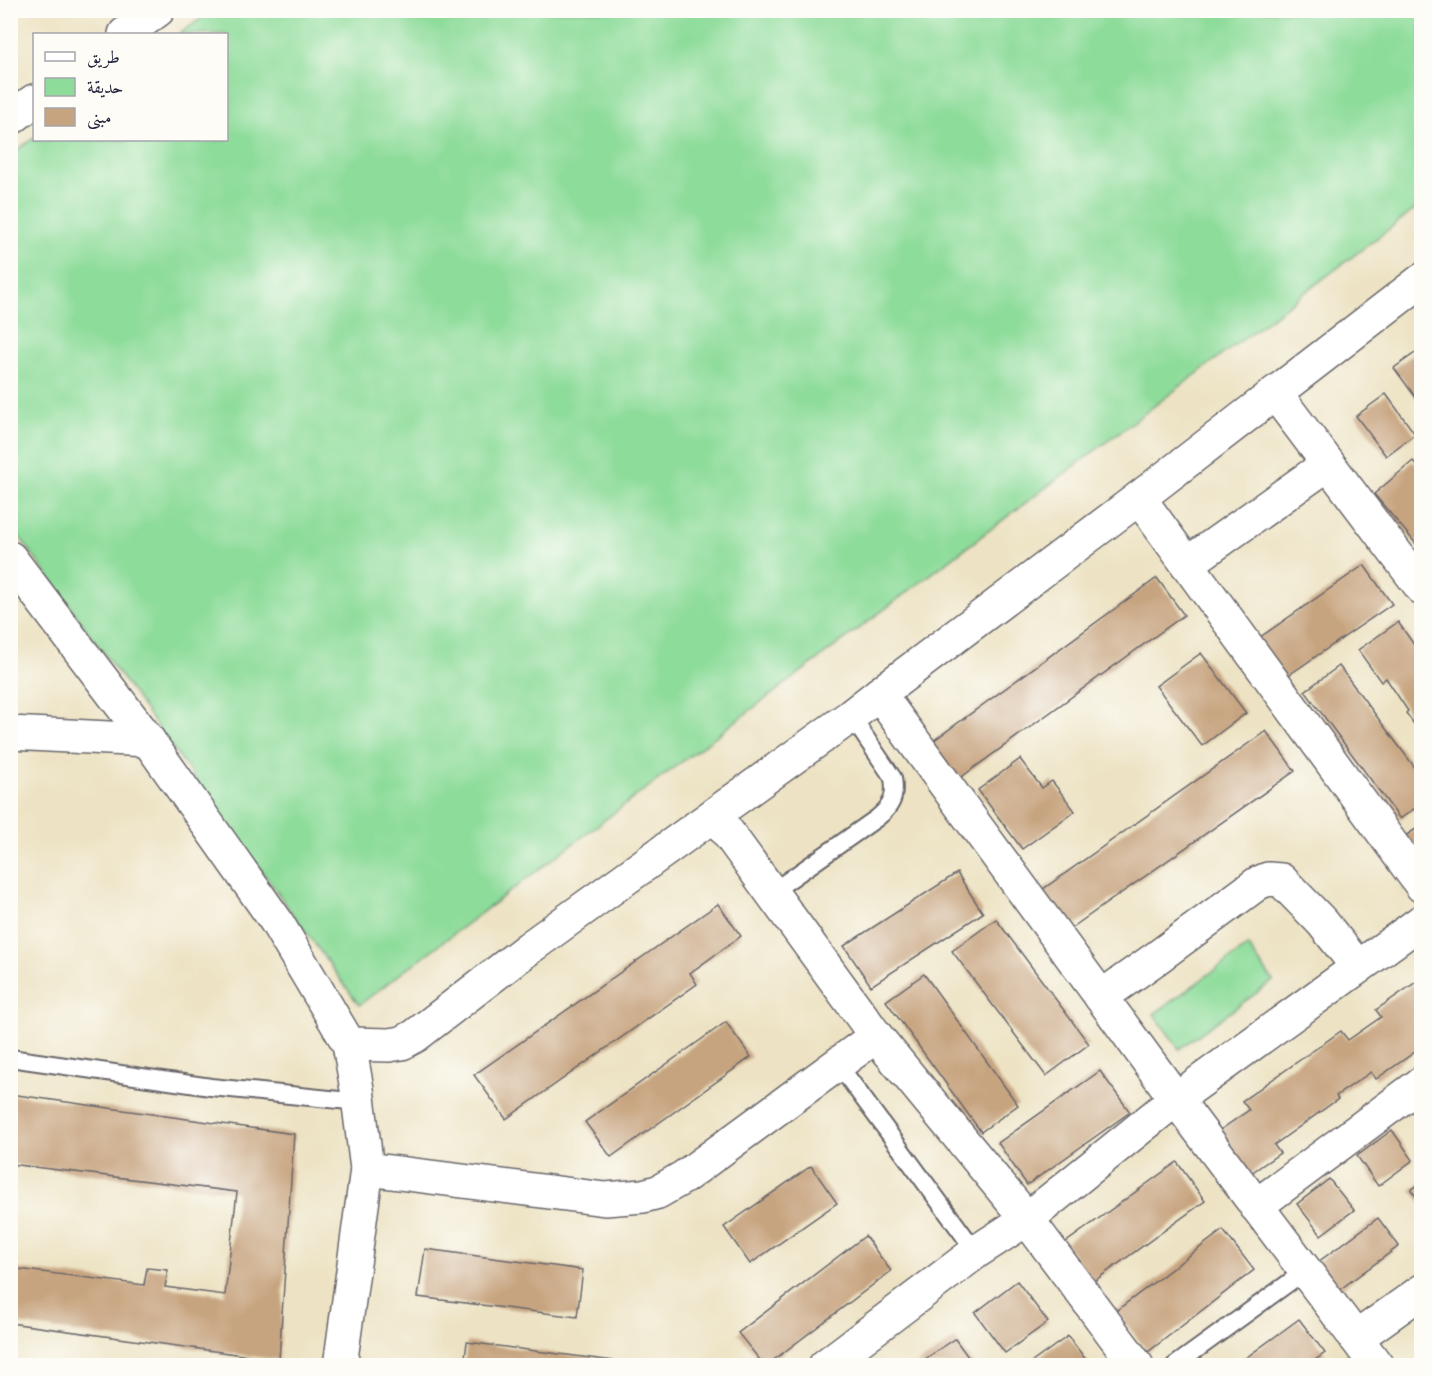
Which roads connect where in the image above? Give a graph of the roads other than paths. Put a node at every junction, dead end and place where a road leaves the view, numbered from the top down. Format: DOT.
graph roads {
  1 [pos="158,10"];
  2 [pos="125,33"];
  3 [pos="33,102"];
  4 [pos="10,119"];
  5 [pos="1422,280"];
  6 [pos="1275,393"];
  7 [pos="1328,464"];
  8 [pos="1139,498"];
  9 [pos="10,558"];
  10 [pos="1187,564"];
  11 [pos="1422,588"];
  12 [pos="879,694"];
  13 [pos="851,716"];
  14 [pos="10,733"];
  15 [pos="148,740"];
  16 [pos="715,815"];
  17 [pos="1422,886"];
  18 [pos="772,892"];
  19 [pos="1422,921"];
  20 [pos="1358,967"];
  21 [pos="1101,997"];
  22 [pos="876,1036"];
  23 [pos="349,1044"];
  24 [pos="10,1058"];
  25 [pos="838,1064"];
  26 [pos="1422,1083"];
  27 [pos="1176,1100"];
  28 [pos="359,1102"];
  29 [pos="367,1170"];
  30 [pos="1256,1206"];
  31 [pos="1027,1218"];
  32 [pos="976,1252"];
  33 [pos="1305,1270"];
  34 [pos="1422,1291"];
  35 [pos="1356,1338"];
  36 [pos="340,1365"];
  37 [pos="825,1365"];
  38 [pos="1137,1365"];
  39 [pos="1174,1365"];
  40 [pos="1377,1365"];
  1 -- 2 [label="street"];
  3 -- 4 [label="street"];
  5 -- 6 [label="street"];
  6 -- 7 [label="street"];
  6 -- 8 [label="street"];
  7 -- 10 [label="street"];
  7 -- 11 [label="street"];
  8 -- 10 [label="street"];
  8 -- 12 [label="street"];
  9 -- 15 [label="street"];
  10 -- 17 [label="street"];
  12 -- 13 [label="street"];
  12 -- 21 [label="street"];
  13 -- 16 [label="street"];
  13 -- 18 [label="lane"];
  14 -- 15 [label="street"];
  15 -- 23 [label="street"];
  16 -- 18 [label="street"];
  16 -- 23 [label="street"];
  18 -- 22 [label="street"];
  19 -- 20 [label="street"];
  20 -- 21 [label="street"];
  20 -- 27 [label="street"];
  21 -- 27 [label="street"];
  22 -- 25 [label="street"];
  22 -- 31 [label="street"];
  23 -- 28 [label="street"];
  24 -- 28 [label="lane"];
  25 -- 29 [label="street"];
  25 -- 32 [label="lane"];
  26 -- 30 [label="street"];
  27 -- 30 [label="street"];
  27 -- 31 [label="street"];
  28 -- 29 [label="street"];
  29 -- 36 [label="street"];
  30 -- 33 [label="street"];
  31 -- 32 [label="street"];
  31 -- 38 [label="street"];
  32 -- 37 [label="street"];
  33 -- 35 [label="street"];
  33 -- 39 [label="lane"];
  34 -- 35 [label="street"];
  35 -- 40 [label="street"];
}
